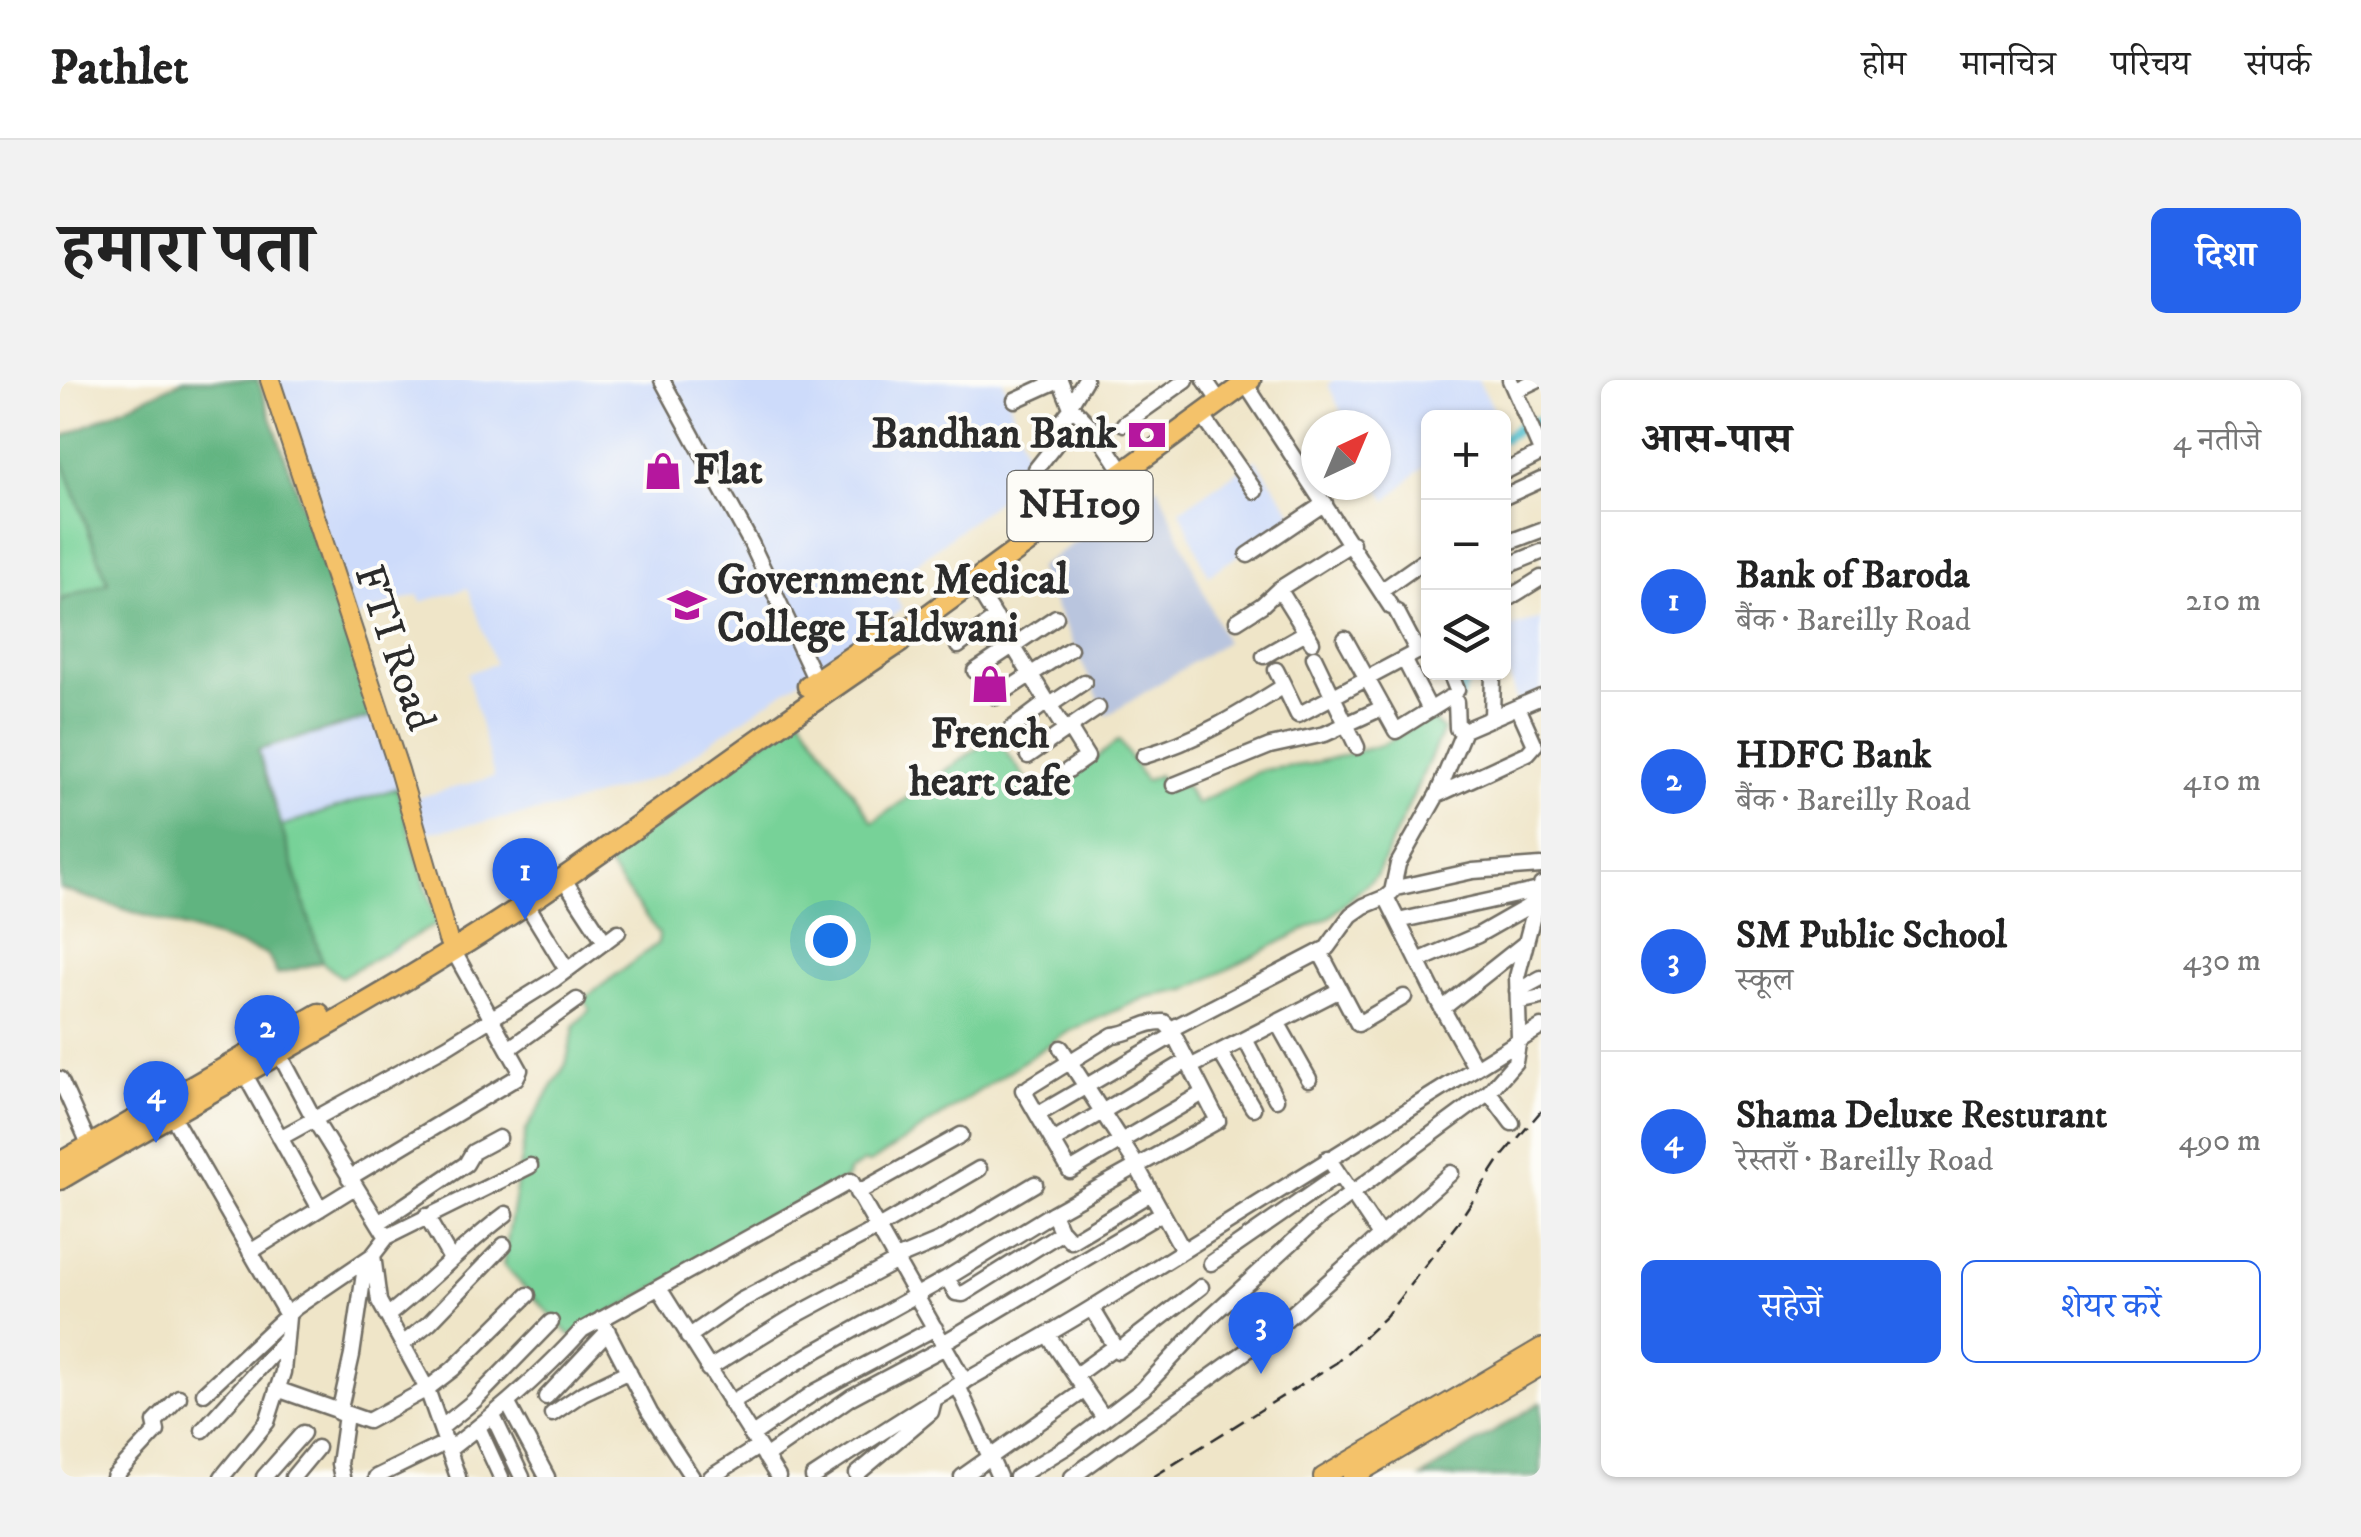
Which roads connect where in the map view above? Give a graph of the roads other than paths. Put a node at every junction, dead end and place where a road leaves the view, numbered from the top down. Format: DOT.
graph roads {
  1 [pos="270,380"];
  2 [pos="662,380"];
  3 [pos="1059,380"];
  4 [pos="1084,380"];
  5 [pos="1186,380"];
  6 [pos="1205,380"];
  7 [pos="1537,380"];
  8 [pos="1246,381"];
  9 [pos="1513,385"];
  10 [pos="1014,400"];
  11 [pos="1220,402"];
  12 [pos="1071,406"];
  13 [pos="1202,415"];
  14 [pos="1124,424"];
  15 [pos="1541,452"];
  16 [pos="1511,468"];
  17 [pos="1036,469"];
  18 [pos="1124,473"];
  19 [pos="1541,480"];
  20 [pos="1254,491"];
  21 [pos="1511,494"];
  22 [pos="1325,503"];
  23 [pos="1541,530"];
  24 [pos="1521,537"];
  25 [pos="1511,541"];
  26 [pos="1352,543"];
  27 [pos="1248,555"];
  28 [pos="1534,555"];
  29 [pos="1421,563"];
  30 [pos="1541,578"];
  31 [pos="974,583"];
  32 [pos="1279,589"];
  33 [pos="1381,591"];
  34 [pos="1511,597"];
  35 [pos="996,618"];
  36 [pos="1056,618"];
  37 [pos="1237,621"];
  38 [pos="1345,639"];
  39 [pos="1311,644"];
  40 [pos="958,646"];
  41 [pos="1013,646"];
  42 [pos="1070,649"];
  43 [pos="1417,652"];
  44 [pos="1264,656"];
  45 [pos="1276,670"];
  46 [pos="975,671"];
  47 [pos="1030,674"];
  48 [pos="1366,680"];
  49 [pos="1453,680"];
  50 [pos="1493,680"];
  51 [pos="1084,682"];
  52 [pos="820,686"];
  53 [pos="1284,686"];
  54 [pos="1457,690"];
  55 [pos="996,697"];
  56 [pos="1332,697"];
  57 [pos="1541,697"];
  58 [pos="1048,704"];
  59 [pos="1518,707"];
  60 [pos="1098,708"];
  61 [pos="1382,708"];
  62 [pos="1430,710"];
  63 [pos="1492,718"];
  64 [pos="1347,725"];
  65 [pos="1011,729"];
  66 [pos="1067,729"];
  67 [pos="1464,730"];
  68 [pos="1358,747"];
  69 [pos="1028,756"];
  70 [pos="1144,756"];
  71 [pos="1050,783"];
  72 [pos="1174,785"];
  73 [pos="1437,795"];
  74 [pos="1541,866"];
  75 [pos="563,878"];
  76 [pos="1389,894"];
  77 [pos="1538,899"];
  78 [pos="526,903"];
  79 [pos="1398,921"];
  80 [pos="618,932"];
  81 [pos="1541,940"];
  82 [pos="605,942"];
  83 [pos="450,945"];
  84 [pos="1524,946"];
  85 [pos="1320,952"];
  86 [pos="1418,961"];
  87 [pos="567,970"];
  88 [pos="1541,978"];
  89 [pos="1340,990"];
  90 [pos="1518,996"];
  91 [pos="1404,997"];
  92 [pos="1541,997"];
  93 [pos="577,1000"];
  94 [pos="1442,1010"];
  95 [pos="490,1018"];
  96 [pos="1277,1022"];
  97 [pos="1541,1028"];
  98 [pos="1172,1032"];
  99 [pos="1518,1038"];
  100 [pos="1245,1039"];
  101 [pos="276,1046"];
  102 [pos="510,1048"];
  103 [pos="1060,1048"];
  104 [pos="1220,1052"];
  105 [pos="1070,1062"];
  106 [pos="1188,1064"];
  107 [pos="1477,1066"];
  108 [pos="244,1073"];
  109 [pos="60,1079"];
  110 [pos="1309,1079"];
  111 [pos="1085,1085"];
  112 [pos="1491,1089"];
  113 [pos="1203,1093"];
  114 [pos="1276,1098"];
  115 [pos="167,1107"];
  116 [pos="1253,1108"];
  117 [pos="1042,1112"];
  118 [pos="1102,1112"];
  119 [pos="314,1118"];
  120 [pos="1512,1122"];
  121 [pos="961,1135"];
  122 [pos="1060,1137"];
  123 [pos="280,1138"];
  124 [pos="499,1138"];
  125 [pos="1122,1142"];
  126 [pos="89,1144"];
  127 [pos="1328,1158"];
  128 [pos="60,1163"];
  129 [pos="1136,1165"];
  130 [pos="530,1166"];
  131 [pos="979,1169"];
  132 [pos="1451,1173"];
  133 [pos="1338,1175"];
  134 [pos="60,1179"];
  135 [pos="352,1183"];
  136 [pos="1035,1184"];
  137 [pos="858,1192"];
  138 [pos="1350,1193"];
  139 [pos="1151,1194"];
  140 [pos="320,1209"];
  141 [pos="1054,1213"];
  142 [pos="1162,1213"];
  143 [pos="506,1214"];
  144 [pos="426,1216"];
  145 [pos="380,1222"];
  146 [pos="878,1228"];
  147 [pos="1060,1229"];
  148 [pos="1379,1234"];
  149 [pos="387,1237"];
  150 [pos="504,1244"];
  151 [pos="1183,1250"];
  152 [pos="250,1252"];
  153 [pos="370,1257"];
  154 [pos="451,1259"];
  155 [pos="896,1260"];
  156 [pos="1212,1263"];
  157 [pos="947,1278"];
  158 [pos="1200,1286"];
  159 [pos="659,1288"];
  160 [pos="916,1294"];
  161 [pos="528,1295"];
  162 [pos="1092,1308"];
  163 [pos="388,1316"];
  164 [pos="288,1317"];
  165 [pos="551,1322"];
  166 [pos="604,1325"];
  167 [pos="935,1328"];
  168 [pos="1046,1334"];
  169 [pos="688,1336"];
  170 [pos="286,1340"];
  171 [pos="403,1344"];
  172 [pos="944,1345"];
  173 [pos="1113,1348"];
  174 [pos="1541,1348"];
  175 [pos="1541,1366"];
  176 [pos="708,1368"];
  177 [pos="629,1371"];
  178 [pos="1076,1375"];
  179 [pos="962,1384"];
  180 [pos="277,1390"];
  181 [pos="428,1390"];
  182 [pos="1085,1390"];
  183 [pos="204,1393"];
  184 [pos="179,1397"];
  185 [pos="546,1397"];
  186 [pos="934,1400"];
  187 [pos="730,1403"];
  188 [pos="508,1404"];
  189 [pos="342,1414"];
  190 [pos="552,1414"];
  191 [pos="493,1416"];
  192 [pos="1104,1418"];
  193 [pos="478,1427"];
  194 [pos="1090,1429"];
  195 [pos="203,1430"];
  196 [pos="302,1433"];
  197 [pos="446,1439"];
  198 [pos="758,1446"];
  199 [pos="317,1448"];
  200 [pos="1106,1454"];
  201 [pos="844,1457"];
  202 [pos="990,1457"];
  203 [pos="858,1475"];
  204 [pos="114,1477"];
  205 [pos="222,1477"];
  206 [pos="264,1477"];
  207 [pos="293,1477"];
  208 [pos="342,1477"];
  209 [pos="376,1477"];
  210 [pos="458,1477"];
  211 [pos="501,1477"];
  212 [pos="522,1477"];
  213 [pos="547,1477"];
  214 [pos="692,1477"];
  215 [pos="711,1477"];
  216 [pos="778,1477"];
  217 [pos="813,1477"];
  218 [pos="962,1477"];
  219 [pos="999,1477"];
  220 [pos="1017,1477"];
  221 [pos="1072,1477"];
  222 [pos="1323,1477"];
  223 [pos="1352,1477"];
  1 -- 83 [label="main road, FTI Road"];
  2 -- 52 [label="street"];
  3 -- 10 [label="street"];
  3 -- 12 [label="street"];
  4 -- 12 [label="street"];
  5 -- 14 [label="street"];
  6 -- 11 [label="street"];
  7 -- 9 [label="street"];
  8 -- 11 [label="highway, NH109"];
  8 -- 22 [label="street"];
  9 -- 15 [label="street"];
  11 -- 13 [label="highway, NH109"];
  12 -- 17 [label="street"];
  12 -- 18 [label="street"];
  13 -- 18 [label="highway, NH109"];
  13 -- 20 [label="street"];
  15 -- 16 [label="street"];
  18 -- 31 [label="highway, NH109"];
  19 -- 21 [label="street"];
  22 -- 26 [label="street"];
  22 -- 27 [label="street"];
  23 -- 24 [label="street"];
  24 -- 25 [label="street"];
  24 -- 28 [label="street"];
  26 -- 32 [label="street"];
  26 -- 33 [label="street"];
  29 -- 33 [label="street"];
  30 -- 34 [label="street"];
  31 -- 35 [label="street"];
  31 -- 52 [label="highway, NH109"];
  32 -- 37 [label="street"];
  32 -- 39 [label="street"];
  33 -- 43 [label="street"];
  35 -- 40 [label="street"];
  35 -- 41 [label="street"];
  36 -- 41 [label="street"];
  38 -- 48 [label="street"];
  39 -- 44 [label="street"];
  39 -- 56 [label="street"];
  41 -- 46 [label="street"];
  41 -- 47 [label="street"];
  42 -- 47 [label="street"];
  43 -- 48 [label="street"];
  43 -- 62 [label="street"];
  45 -- 53 [label="street"];
  47 -- 55 [label="street"];
  47 -- 58 [label="street"];
  48 -- 56 [label="street"];
  48 -- 61 [label="street"];
  49 -- 54 [label="street"];
  50 -- 63 [label="street"];
  51 -- 58 [label="street"];
  52 -- 75 [label="highway, NH109"];
  52 -- 83 [label="highway, NH109"];
  53 -- 56 [label="street"];
  53 -- 70 [label="street"];
  56 -- 64 [label="street"];
  57 -- 59 [label="street"];
  58 -- 65 [label="street"];
  58 -- 66 [label="street"];
  59 -- 63 [label="street"];
  59 -- 73 [label="street"];
  60 -- 66 [label="street"];
  61 -- 62 [label="street"];
  61 -- 64 [label="street"];
  62 -- 67 [label="street"];
  63 -- 67 [label="street"];
  64 -- 68 [label="street"];
  64 -- 72 [label="street"];
  66 -- 69 [label="street"];
  66 -- 71 [label="street"];
  67 -- 73 [label="street"];
  73 -- 76 [label="street"];
  74 -- 76 [label="street"];
  75 -- 78 [label="highway, NH109"];
  75 -- 82 [label="street"];
  76 -- 79 [label="street"];
  76 -- 85 [label="street"];
  77 -- 79 [label="street"];
  77 -- 84 [label="street"];
  77 -- 86 [label="street"];
  78 -- 83 [label="highway, NH109"];
  78 -- 87 [label="street"];
  79 -- 86 [label="street"];
  80 -- 82 [label="street"];
  81 -- 84 [label="street"];
  82 -- 87 [label="street"];
  83 -- 95 [label="street"];
  83 -- 101 [label="highway, NH109"];
  84 -- 90 [label="street"];
  84 -- 94 [label="street"];
  85 -- 89 [label="street"];
  85 -- 98 [label="street"];
  86 -- 94 [label="street"];
  87 -- 95 [label="street"];
  88 -- 90 [label="street"];
  89 -- 91 [label="street"];
  89 -- 96 [label="street"];
  90 -- 92 [label="street"];
  90 -- 99 [label="street"];
  93 -- 102 [label="street"];
  94 -- 107 [label="street"];
  95 -- 102 [label="street"];
  95 -- 119 [label="street"];
  96 -- 100 [label="street"];
  96 -- 110 [label="street"];
  97 -- 99 [label="street"];
  98 -- 105 [label="street"];
  98 -- 106 [label="street"];
  98 -- 111 [label="street"];
  99 -- 107 [label="street"];
  99 -- 112 [label="street"];
  100 -- 104 [label="street"];
  100 -- 114 [label="street"];
  101 -- 108 [label="highway, NH109"];
  101 -- 115 [label="highway, NH109"];
  101 -- 119 [label="street"];
  102 -- 135 [label="street"];
  103 -- 105 [label="street"];
  104 -- 106 [label="street"];
  104 -- 116 [label="street"];
  105 -- 111 [label="street"];
  105 -- 125 [label="street"];
  106 -- 113 [label="street"];
  106 -- 118 [label="street"];
  107 -- 112 [label="street"];
  107 -- 127 [label="street"];
  108 -- 115 [label="highway, NH109"];
  108 -- 123 [label="street"];
  109 -- 126 [label="street"];
  111 -- 117 [label="street"];
  111 -- 118 [label="street"];
  112 -- 120 [label="street"];
  112 -- 138 [label="street"];
  113 -- 125 [label="street"];
  113 -- 129 [label="street"];
  115 -- 126 [label="highway, NH109"];
  115 -- 134 [label="highway, NH109"];
  115 -- 152 [label="street"];
  118 -- 122 [label="street"];
  118 -- 125 [label="street"];
  119 -- 123 [label="street"];
  119 -- 135 [label="street"];
  121 -- 137 [label="street"];
  123 -- 140 [label="street"];
  124 -- 145 [label="street"];
  125 -- 129 [label="street"];
  126 -- 128 [label="highway, NH109"];
  127 -- 133 [label="street"];
  127 -- 151 [label="street"];
  129 -- 139 [label="street"];
  129 -- 141 [label="street"];
  130 -- 144 [label="street"];
  131 -- 146 [label="street"];
  132 -- 148 [label="street"];
  133 -- 138 [label="street"];
  133 -- 156 [label="street"];
  135 -- 140 [label="street"];
  135 -- 145 [label="street"];
  136 -- 155 [label="street"];
  137 -- 146 [label="street"];
  137 -- 159 [label="street"];
  138 -- 148 [label="street"];
  138 -- 192 [label="street"];
  139 -- 142 [label="street"];
  139 -- 147 [label="street"];
  140 -- 152 [label="street"];
  141 -- 147 [label="street"];
  141 -- 157 [label="street"];
  142 -- 151 [label="street"];
  142 -- 172 [label="street"];
  143 -- 154 [label="street"];
  144 -- 149 [label="street"];
  144 -- 154 [label="street"];
  145 -- 149 [label="street"];
  146 -- 155 [label="street"];
  146 -- 169 [label="street"];
  147 -- 157 [label="street"];
  148 -- 200 [label="street"];
  149 -- 153 [label="street"];
  150 -- 171 [label="street"];
  151 -- 162 [label="street"];
  152 -- 164 [label="street"];
  153 -- 163 [label="street"];
  153 -- 164 [label="street"];
  153 -- 189 [label="street"];
  154 -- 163 [label="street"];
  155 -- 160 [label="street"];
  155 -- 176 [label="street"];
  157 -- 160 [label="street"];
  158 -- 173 [label="street"];
  159 -- 166 [label="street"];
  159 -- 169 [label="street"];
  160 -- 167 [label="street"];
  160 -- 187 [label="street"];
  161 -- 181 [label="street"];
  162 -- 168 [label="street"];
  162 -- 173 [label="street"];
  163 -- 171 [label="street"];
  164 -- 170 [label="street"];
  164 -- 183 [label="street"];
  165 -- 197 [label="street"];
  166 -- 177 [label="street"];
  166 -- 185 [label="street"];
  166 -- 188 [label="street"];
  167 -- 172 [label="street"];
  167 -- 198 [label="street"];
  168 -- 178 [label="street"];
  168 -- 179 [label="street"];
  169 -- 176 [label="street"];
  170 -- 180 [label="street"];
  170 -- 195 [label="street"];
  171 -- 181 [label="street"];
  172 -- 179 [label="street"];
  172 -- 198 [label="street"];
  173 -- 178 [label="street"];
  174 -- 222 [label="main road"];
  175 -- 223 [label="main road"];
  176 -- 187 [label="street"];
  177 -- 190 [label="street"];
  177 -- 214 [label="street"];
  178 -- 182 [label="street"];
  179 -- 186 [label="street"];
  179 -- 202 [label="street"];
  180 -- 189 [label="street"];
  180 -- 205 [label="street"];
  181 -- 189 [label="street"];
  181 -- 197 [label="street"];
  182 -- 192 [label="street"];
  182 -- 202 [label="street"];
  184 -- 204 [label="street"];
  186 -- 201 [label="street"];
  186 -- 203 [label="street"];
  187 -- 198 [label="street"];
  188 -- 191 [label="street"];
  188 -- 213 [label="street"];
  189 -- 208 [label="street"];
  191 -- 193 [label="street"];
  191 -- 212 [label="street"];
  192 -- 194 [label="street"];
  193 -- 197 [label="street"];
  193 -- 211 [label="street"];
  194 -- 200 [label="street"];
  194 -- 220 [label="street"];
  196 -- 206 [label="street"];
  197 -- 209 [label="street"];
  197 -- 210 [label="street"];
  198 -- 215 [label="street"];
  198 -- 216 [label="street"];
  199 -- 207 [label="street"];
  200 -- 221 [label="street"];
  201 -- 203 [label="street"];
  201 -- 217 [label="street"];
  202 -- 218 [label="street"];
  202 -- 219 [label="street"];
}
